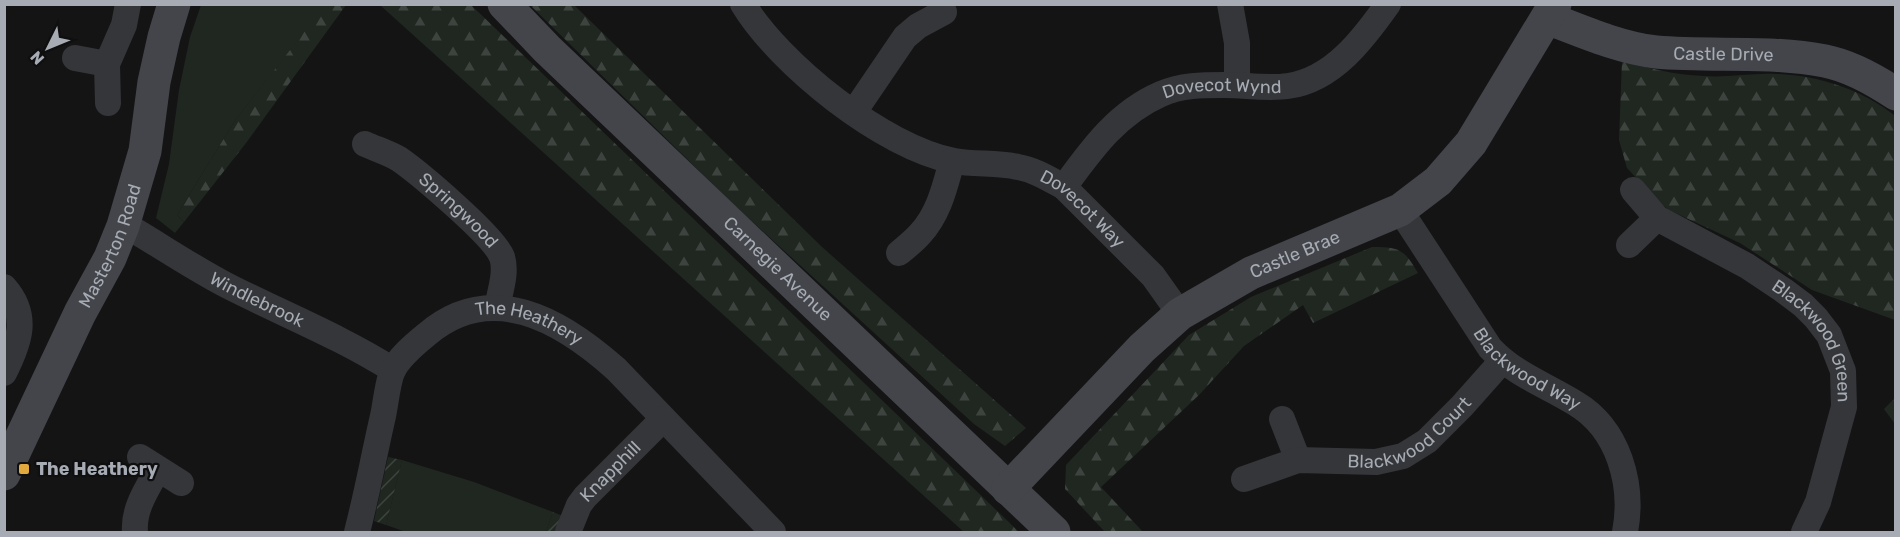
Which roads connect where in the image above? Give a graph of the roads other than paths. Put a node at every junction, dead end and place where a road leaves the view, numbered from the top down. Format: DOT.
graph roads {
  1 [pos="128,4"];
  2 [pos="174,4"];
  3 [pos="504,4"];
  4 [pos="743,4"];
  5 [pos="1230,4"];
  6 [pos="1388,4"];
  7 [pos="1551,11"];
  8 [pos="944,12"];
  9 [pos="75,58"];
  10 [pos="107,64"];
  11 [pos="1237,85"];
  12 [pos="1896,94"];
  13 [pos="108,103"];
  14 [pos="854,112"];
  15 [pos="365,144"];
  16 [pos="952,160"];
  17 [pos="1064,187"];
  18 [pos="1633,190"];
  19 [pos="1400,210"];
  20 [pos="1657,218"];
  21 [pos="123,226"];
  22 [pos="1629,245"];
  23 [pos="899,253"];
  24 [pos="4,287"];
  25 [pos="496,307"];
  26 [pos="1180,314"];
  27 [pos="1502,361"];
  28 [pos="393,370"];
  29 [pos="4,373"];
  30 [pos="663,418"];
  31 [pos="1282,419"];
  32 [pos="1298,460"];
  33 [pos="4,474"];
  34 [pos="1244,479"];
  35 [pos="181,483"];
  36 [pos="1008,489"];
  37 [pos="135,532"];
  38 [pos="357,532"];
  39 [pos="568,532"];
  40 [pos="774,532"];
  41 [pos="1054,532"];
  42 [pos="1624,532"];
  43 [pos="1804,532"];
  1 -- 10 [label="street"];
  2 -- 21 [label="street, Masterton Road"];
  3 -- 36 [label="street, Carnegie Avenue"];
  4 -- 14 [label="street, Dovecot Way"];
  5 -- 11 [label="street"];
  6 -- 11 [label="street, Dovecot Wynd"];
  7 -- 12 [label="street, Castle Drive"];
  7 -- 19 [label="street, Castle Brae"];
  8 -- 14 [label="street"];
  9 -- 10 [label="street"];
  10 -- 13 [label="street"];
  11 -- 17 [label="street, Dovecot Wynd"];
  14 -- 16 [label="street, Dovecot Way"];
  15 -- 25 [label="street, Springwood"];
  16 -- 17 [label="street, Dovecot Way"];
  16 -- 23 [label="street"];
  17 -- 26 [label="street, Dovecot Way"];
  18 -- 20 [label="street, Blackwood Green"];
  19 -- 26 [label="street, Castle Brae"];
  19 -- 27 [label="street, Blackwood Way"];
  20 -- 22 [label="street"];
  20 -- 43 [label="street, Blackwood Green"];
  21 -- 28 [label="street, Windlebrook"];
  21 -- 33 [label="street, Masterton Road"];
  24 -- 29 [label="street"];
  25 -- 28 [label="street, The Heathery"];
  25 -- 30 [label="street, The Heathery"];
  26 -- 36 [label="street, Castle Brae"];
  27 -- 32 [label="street, Blackwood Court"];
  27 -- 42 [label="street, Blackwood Way"];
  28 -- 38 [label="street, The Heathery"];
  30 -- 39 [label="street, Knapphill"];
  30 -- 40 [label="street, The Heathery"];
  31 -- 32 [label="street"];
  32 -- 34 [label="street, Blackwood Court"];
  35 -- 37 [label="street"];
  36 -- 41 [label="street, Carnegie Avenue"];
}
